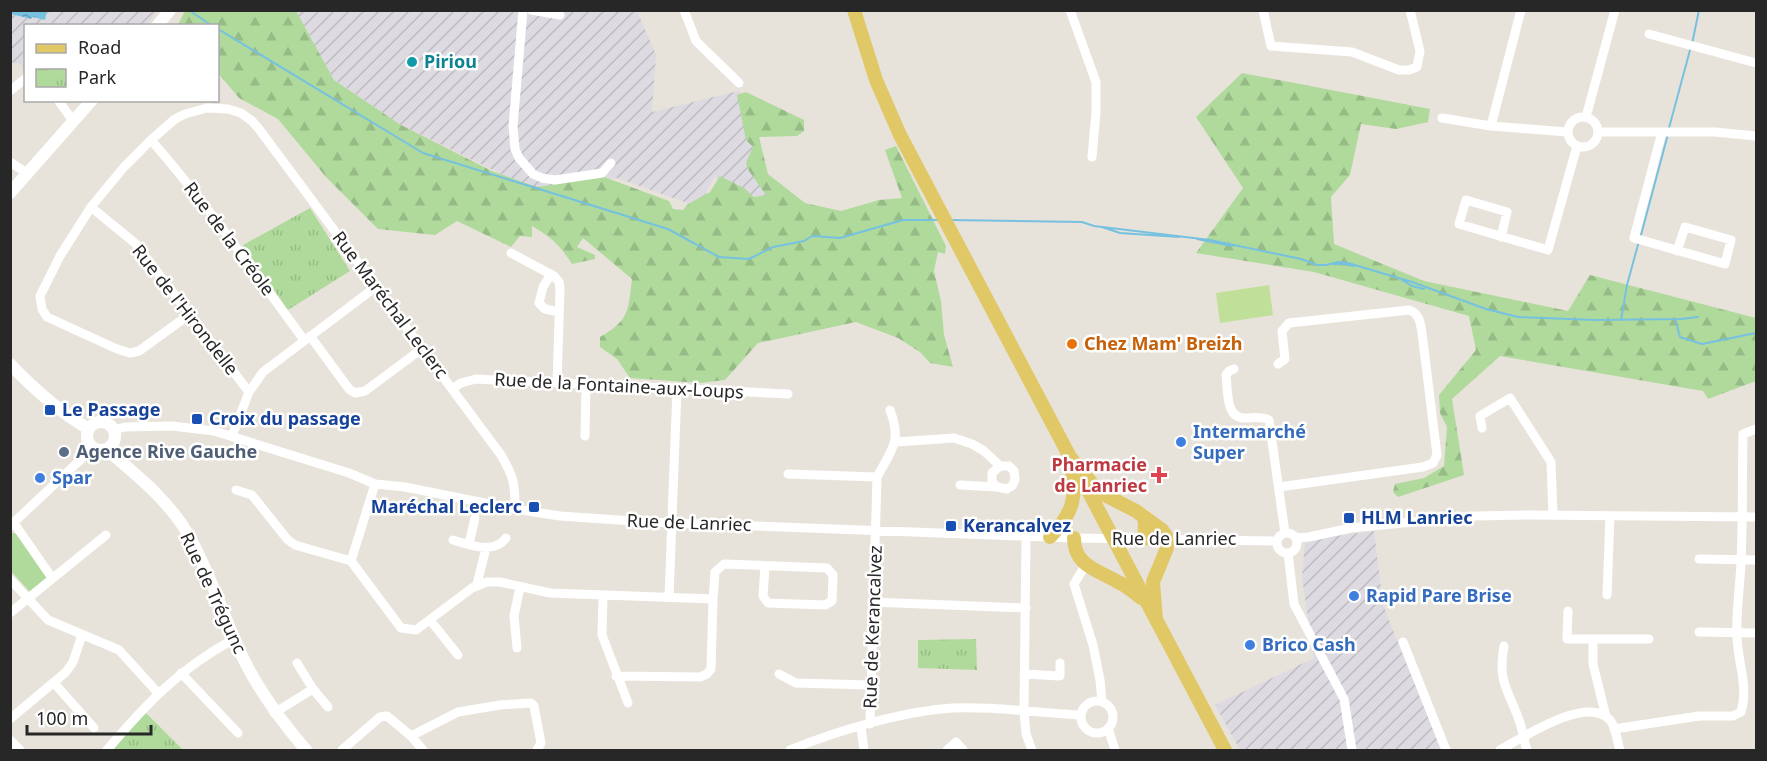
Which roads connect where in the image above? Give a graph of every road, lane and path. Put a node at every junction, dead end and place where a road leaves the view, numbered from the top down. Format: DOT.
graph roads {
  1 [pos="170,10"];
  2 [pos="523,10"];
  3 [pos="531,10"];
  4 [pos="684,10"];
  5 [pos="854,10"];
  6 [pos="1070,10"];
  7 [pos="1263,10"];
  8 [pos="1410,10"];
  9 [pos="1521,10"];
  10 [pos="1615,10"];
  11 [pos="561,15"];
  12 [pos="159,24"];
  13 [pos="1649,34"];
  14 [pos="1756,63"];
  15 [pos="24,80"];
  16 [pos="739,83"];
  17 [pos="10,91"];
  18 [pos="60,102"];
  19 [pos="90,102"];
  20 [pos="1586,117"];
  21 [pos="1442,118"];
  22 [pos="74,121"];
  23 [pos="1491,126"];
  24 [pos="1567,132"];
  25 [pos="1598,132"];
  26 [pos="1662,132"];
  27 [pos="1756,136"];
  28 [pos="151,140"];
  29 [pos="1577,146"];
  30 [pos="1092,157"];
  31 [pos="10,162"];
  32 [pos="611,163"];
  33 [pos="27,173"];
  34 [pos="10,193"];
  35 [pos="91,207"];
  36 [pos="1501,237"];
  37 [pos="1677,251"];
  38 [pos="511,253"];
  39 [pos="551,274"];
  40 [pos="377,286"];
  41 [pos="559,312"];
  42 [pos="190,314"];
  43 [pos="307,338"];
  44 [pos="423,348"];
  45 [pos="10,364"];
  46 [pos="1278,364"];
  47 [pos="1234,369"];
  48 [pos="557,383"];
  49 [pos="586,384"];
  50 [pos="452,388"];
  51 [pos="677,389"];
  52 [pos="249,392"];
  53 [pos="788,394"];
  54 [pos="890,410"];
  55 [pos="1482,428"];
  56 [pos="89,429"];
  57 [pos="1756,429"];
  58 [pos="113,430"];
  59 [pos="232,436"];
  60 [pos="585,436"];
  61 [pos="896,442"];
  62 [pos="93,447"];
  63 [pos="106,449"];
  64 [pos="1070,457"];
  65 [pos="1000,466"];
  66 [pos="788,474"];
  67 [pos="878,477"];
  68 [pos="375,484"];
  69 [pos="960,485"];
  70 [pos="997,487"];
  71 [pos="1279,487"];
  72 [pos="236,490"];
  73 [pos="515,509"];
  74 [pos="1552,515"];
  75 [pos="1610,516"];
  76 [pos="1144,517"];
  77 [pos="1742,517"];
  78 [pos="1756,517"];
  79 [pos="475,518"];
  80 [pos="672,523"];
  81 [pos="12,525"];
  82 [pos="876,530"];
  83 [pos="1285,533"];
  84 [pos="106,535"];
  85 [pos="1026,536"];
  86 [pos="1050,537"];
  87 [pos="1074,538"];
  88 [pos="1296,538"];
  89 [pos="1144,539"];
  90 [pos="453,540"];
  91 [pos="1167,540"];
  92 [pos="504,541"];
  93 [pos="1277,541"];
  94 [pos="469,544"];
  95 [pos="486,548"];
  96 [pos="1288,553"];
  97 [pos="1699,559"];
  98 [pos="1742,560"];
  99 [pos="1756,560"];
  100 [pos="351,561"];
  101 [pos="765,566"];
  102 [pos="1085,566"];
  103 [pos="52,578"];
  104 [pos="10,579"];
  105 [pos="477,584"];
  106 [pos="520,587"];
  107 [pos="603,595"];
  108 [pos="1606,595"];
  109 [pos="669,597"];
  110 [pos="27,599"];
  111 [pos="713,599"];
  112 [pos="1146,601"];
  113 [pos="872,602"];
  114 [pos="1026,608"];
  115 [pos="1568,611"];
  116 [pos="10,613"];
  117 [pos="430,620"];
  118 [pos="1156,620"];
  119 [pos="1699,632"];
  120 [pos="1737,633"];
  121 [pos="1756,633"];
  122 [pos="82,635"];
  123 [pos="234,639"];
  124 [pos="1593,639"];
  125 [pos="1649,639"];
  126 [pos="1403,642"];
  127 [pos="1504,646"];
  128 [pos="518,648"];
  129 [pos="458,655"];
  130 [pos="297,663"];
  131 [pos="1060,663"];
  132 [pos="181,674"];
  133 [pos="779,674"];
  134 [pos="1024,674"];
  135 [pos="616,676"];
  136 [pos="54,683"];
  137 [pos="871,686"];
  138 [pos="313,688"];
  139 [pos="158,693"];
  140 [pos="1102,702"];
  141 [pos="628,703"];
  142 [pos="328,707"];
  143 [pos="1024,711"];
  144 [pos="274,713"];
  145 [pos="1081,715"];
  146 [pos="1606,717"];
  147 [pos="10,719"];
  148 [pos="865,725"];
  149 [pos="94,729"];
  150 [pos="1108,729"];
  151 [pos="1614,729"];
  152 [pos="238,733"];
  153 [pos="411,736"];
  154 [pos="1523,737"];
  155 [pos="10,740"];
  156 [pos="20,750"];
  157 [pos="107,750"];
  158 [pos="306,750"];
  159 [pos="342,750"];
  160 [pos="423,750"];
  161 [pos="537,750"];
  162 [pos="790,750"];
  163 [pos="864,750"];
  164 [pos="946,750"];
  165 [pos="963,750"];
  166 [pos="1032,750"];
  167 [pos="1115,750"];
  168 [pos="1225,750"];
  169 [pos="1352,750"];
  170 [pos="1446,750"];
  171 [pos="1500,750"];
  172 [pos="1527,750"];
  173 [pos="1620,750"];
  1 -- 12 [label="main road"];
  2 -- 32 [label="street"];
  3 -- 11 [label="street"];
  4 -- 16 [label="street"];
  5 -- 64 [label="main road"];
  6 -- 30 [label="street"];
  7 -- 8 [label="street"];
  9 -- 23 [label="street"];
  10 -- 20 [label="street"];
  13 -- 14 [label="street"];
  15 -- 17 [label="street"];
  18 -- 22 [label="street"];
  19 -- 22 [label="main road"];
  20 -- 24 [label="street"];
  20 -- 25 [label="street"];
  21 -- 23 [label="street"];
  22 -- 33 [label="main road"];
  23 -- 24 [label="street"];
  24 -- 29 [label="street"];
  25 -- 26 [label="street"];
  25 -- 29 [label="street"];
  26 -- 27 [label="street"];
  26 -- 37 [label="street"];
  28 -- 35 [label="street"];
  28 -- 40 [label="street, Rue Maréchal Leclerc"];
  28 -- 43 [label="street, Rue de la Créole"];
  29 -- 36 [label="street"];
  31 -- 33 [label="street"];
  33 -- 34 [label="main road"];
  35 -- 42 [label="street, Rue de l'Hirondelle"];
  35 -- 42 [label="street"];
  36 -- 36 [label="street"];
  37 -- 37 [label="street"];
  38 -- 39 [label="street"];
  39 -- 41 [label="street"];
  39 -- 41 [label="street"];
  40 -- 43 [label="street"];
  40 -- 44 [label="street, Rue Maréchal Leclerc"];
  41 -- 48 [label="street"];
  42 -- 52 [label="street, Rue de l'Hirondelle"];
  43 -- 44 [label="street, Rue de la Créole"];
  43 -- 52 [label="street"];
  44 -- 50 [label="street, Rue Maréchal Leclerc"];
  45 -- 56 [label="main road"];
  46 -- 71 [label="street"];
  47 -- 71 [label="street"];
  48 -- 49 [label="street, Rue de la Fontaine-aux-Loups"];
  48 -- 50 [label="street, Rue de la Fontaine-aux-Loups"];
  49 -- 51 [label="street, Rue de la Fontaine-aux-Loups"];
  49 -- 60 [label="street"];
  50 -- 73 [label="street, Rue Maréchal Leclerc"];
  51 -- 53 [label="street, Rue de la Fontaine-aux-Loups"];
  51 -- 80 [label="street"];
  52 -- 59 [label="street"];
  54 -- 61 [label="street"];
  55 -- 74 [label="street"];
  56 -- 58 [label="main road"];
  56 -- 62 [label="main road"];
  57 -- 77 [label="street"];
  58 -- 59 [label="street, Rue de Lanriec"];
  58 -- 63 [label="main road"];
  59 -- 68 [label="street, Rue de Lanriec"];
  61 -- 65 [label="street"];
  61 -- 67 [label="street"];
  62 -- 63 [label="main road"];
  62 -- 81 [label="street"];
  63 -- 123 [label="main road, Rue de Trégunc"];
  64 -- 76 [label="main road"];
  64 -- 86 [label="main road"];
  64 -- 112 [label="main road"];
  65 -- 70 [label="street"];
  65 -- 70 [label="street"];
  66 -- 67 [label="street"];
  67 -- 82 [label="street, Rue de Kerancalvez"];
  68 -- 73 [label="street, Rue de Lanriec"];
  68 -- 100 [label="street"];
  69 -- 70 [label="street"];
  71 -- 83 [label="street"];
  72 -- 100 [label="street"];
  73 -- 80 [label="street, Rue de Lanriec"];
  74 -- 75 [label="street"];
  74 -- 88 [label="street"];
  75 -- 77 [label="street"];
  75 -- 108 [label="street"];
  76 -- 89 [label="main road"];
  76 -- 91 [label="main road"];
  77 -- 78 [label="street"];
  77 -- 98 [label="street"];
  79 -- 94 [label="street"];
  80 -- 82 [label="street, Rue de Lanriec"];
  80 -- 109 [label="street"];
  81 -- 103 [label="street"];
  82 -- 85 [label="street, Rue de Lanriec"];
  82 -- 113 [label="street, Rue de Kerancalvez"];
  83 -- 88 [label="street"];
  83 -- 93 [label="street"];
  84 -- 103 [label="street"];
  85 -- 86 [label="street, Rue de Lanriec"];
  85 -- 114 [label="street"];
  86 -- 87 [label="street, Rue de Lanriec"];
  87 -- 89 [label="street, Rue de Lanriec"];
  87 -- 102 [label="main road"];
  88 -- 96 [label="street"];
  89 -- 91 [label="street, Rue de Lanriec"];
  90 -- 94 [label="street"];
  91 -- 93 [label="street, Rue de Lanriec"];
  91 -- 118 [label="main road"];
  92 -- 95 [label="street"];
  93 -- 96 [label="street"];
  94 -- 95 [label="street"];
  95 -- 105 [label="street"];
  96 -- 169 [label="street"];
  97 -- 98 [label="street"];
  98 -- 99 [label="street"];
  98 -- 120 [label="street"];
  100 -- 117 [label="street"];
  101 -- 101 [label="street"];
  101 -- 111 [label="street"];
  102 -- 112 [label="main road"];
  102 -- 140 [label="street"];
  103 -- 110 [label="street"];
  104 -- 110 [label="street"];
  105 -- 106 [label="street"];
  105 -- 117 [label="street"];
  106 -- 107 [label="street"];
  106 -- 128 [label="street"];
  107 -- 109 [label="street"];
  107 -- 135 [label="street"];
  109 -- 111 [label="street"];
  110 -- 116 [label="street"];
  110 -- 122 [label="street"];
  111 -- 135 [label="street"];
  112 -- 118 [label="main road"];
  113 -- 114 [label="street"];
  113 -- 137 [label="street, Rue de Kerancalvez"];
  114 -- 134 [label="street"];
  115 -- 124 [label="street"];
  117 -- 129 [label="street"];
  118 -- 168 [label="main road"];
  119 -- 120 [label="street"];
  120 -- 121 [label="street"];
  120 -- 151 [label="street"];
  122 -- 136 [label="street"];
  122 -- 139 [label="street"];
  123 -- 132 [label="street"];
  123 -- 144 [label="main road, Rue de Trégunc"];
  124 -- 125 [label="street"];
  124 -- 146 [label="street"];
  126 -- 170 [label="street"];
  127 -- 154 [label="street"];
  130 -- 138 [label="street"];
  131 -- 134 [label="street"];
  132 -- 139 [label="street"];
  132 -- 152 [label="street"];
  133 -- 137 [label="street"];
  134 -- 143 [label="street"];
  135 -- 141 [label="street"];
  136 -- 147 [label="street"];
  136 -- 149 [label="street"];
  137 -- 148 [label="street, Rue de Kerancalvez"];
  138 -- 142 [label="street"];
  138 -- 144 [label="street"];
  139 -- 157 [label="street"];
  140 -- 145 [label="street"];
  140 -- 150 [label="street"];
  143 -- 145 [label="street"];
  143 -- 148 [label="street"];
  143 -- 166 [label="street"];
  144 -- 158 [label="main road, Rue de Trégunc"];
  145 -- 150 [label="street"];
  146 -- 151 [label="street"];
  146 -- 154 [label="street"];
  148 -- 162 [label="street"];
  148 -- 163 [label="street, Rue de Kerancalvez"];
  150 -- 167 [label="street"];
  151 -- 173 [label="street"];
  153 -- 159 [label="street"];
  153 -- 160 [label="street"];
  153 -- 161 [label="street"];
  154 -- 171 [label="street"];
  154 -- 172 [label="street"];
  155 -- 156 [label="street"];
  164 -- 165 [label="street"];
}
